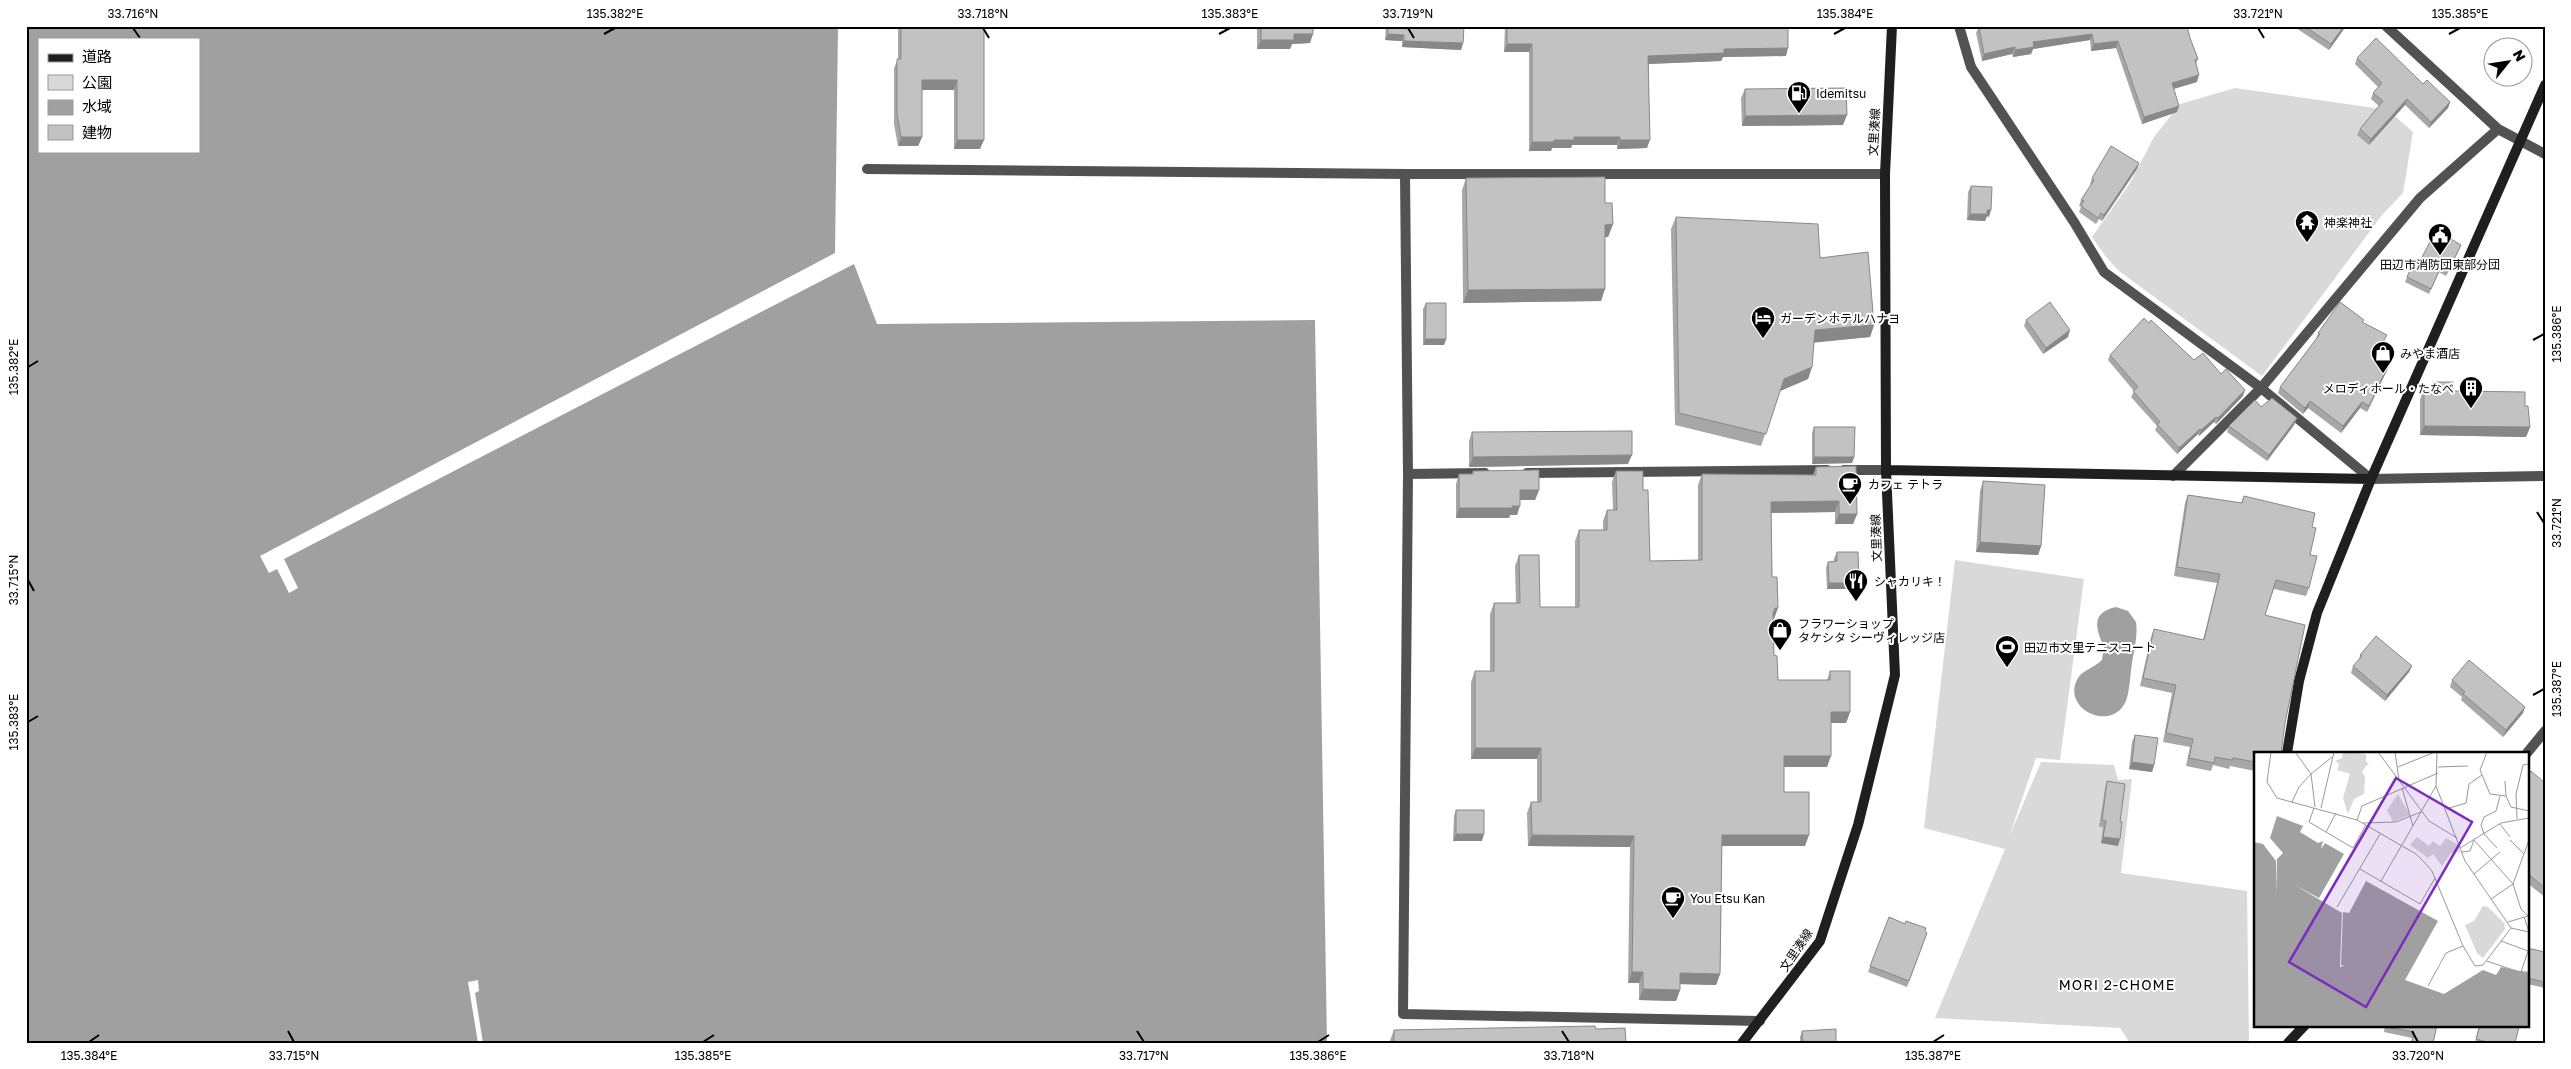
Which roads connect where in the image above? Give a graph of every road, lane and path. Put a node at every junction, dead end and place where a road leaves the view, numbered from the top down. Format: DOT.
graph roads {
  1 [pos="1892,26"];
  2 [pos="1959,26"];
  3 [pos="2386,26"];
  4 [pos="2545,85"];
  5 [pos="2498,129"];
  6 [pos="2520,142"];
  7 [pos="2545,154"];
  8 [pos="868,169"];
  9 [pos="1405,174"];
  10 [pos="1885,174"];
  11 [pos="2261,388"];
  12 [pos="1886,470"];
  13 [pos="1497,473"];
  14 [pos="1517,473"];
  15 [pos="1408,474"];
  16 [pos="2173,476"];
  17 [pos="2545,476"];
  18 [pos="2371,479"];
  19 [pos="2545,731"];
  20 [pos="2287,752"];
  21 [pos="2528,752"];
  22 [pos="1760,1021"];
  23 [pos="2304,1026"];
  24 [pos="1742,1043"];
  25 [pos="2288,1043"];
  1 -- 10 [label="street, 文里湊線"];
  2 -- 11 [label="street"];
  3 -- 5 [label="street"];
  4 -- 6 [label="street"];
  5 -- 6 [label="street"];
  5 -- 11 [label="street"];
  6 -- 7 [label="street"];
  6 -- 18 [label="street"];
  8 -- 9 [label="street"];
  9 -- 10 [label="street"];
  9 -- 15 [label="street"];
  10 -- 12 [label="street, 文里湊線"];
  11 -- 16 [label="street"];
  11 -- 18 [label="street"];
  12 -- 14 [label="street"];
  12 -- 16 [label="street"];
  12 -- 22 [label="street, 文里湊線"];
  13 -- 15 [label="street"];
  15 -- 22 [label="street"];
  16 -- 18 [label="street"];
  17 -- 18 [label="street"];
  18 -- 20 [label="street"];
  19 -- 21 [label="street"];
  22 -- 24 [label="street, 文里湊線"];
  23 -- 25 [label="street"];
}
